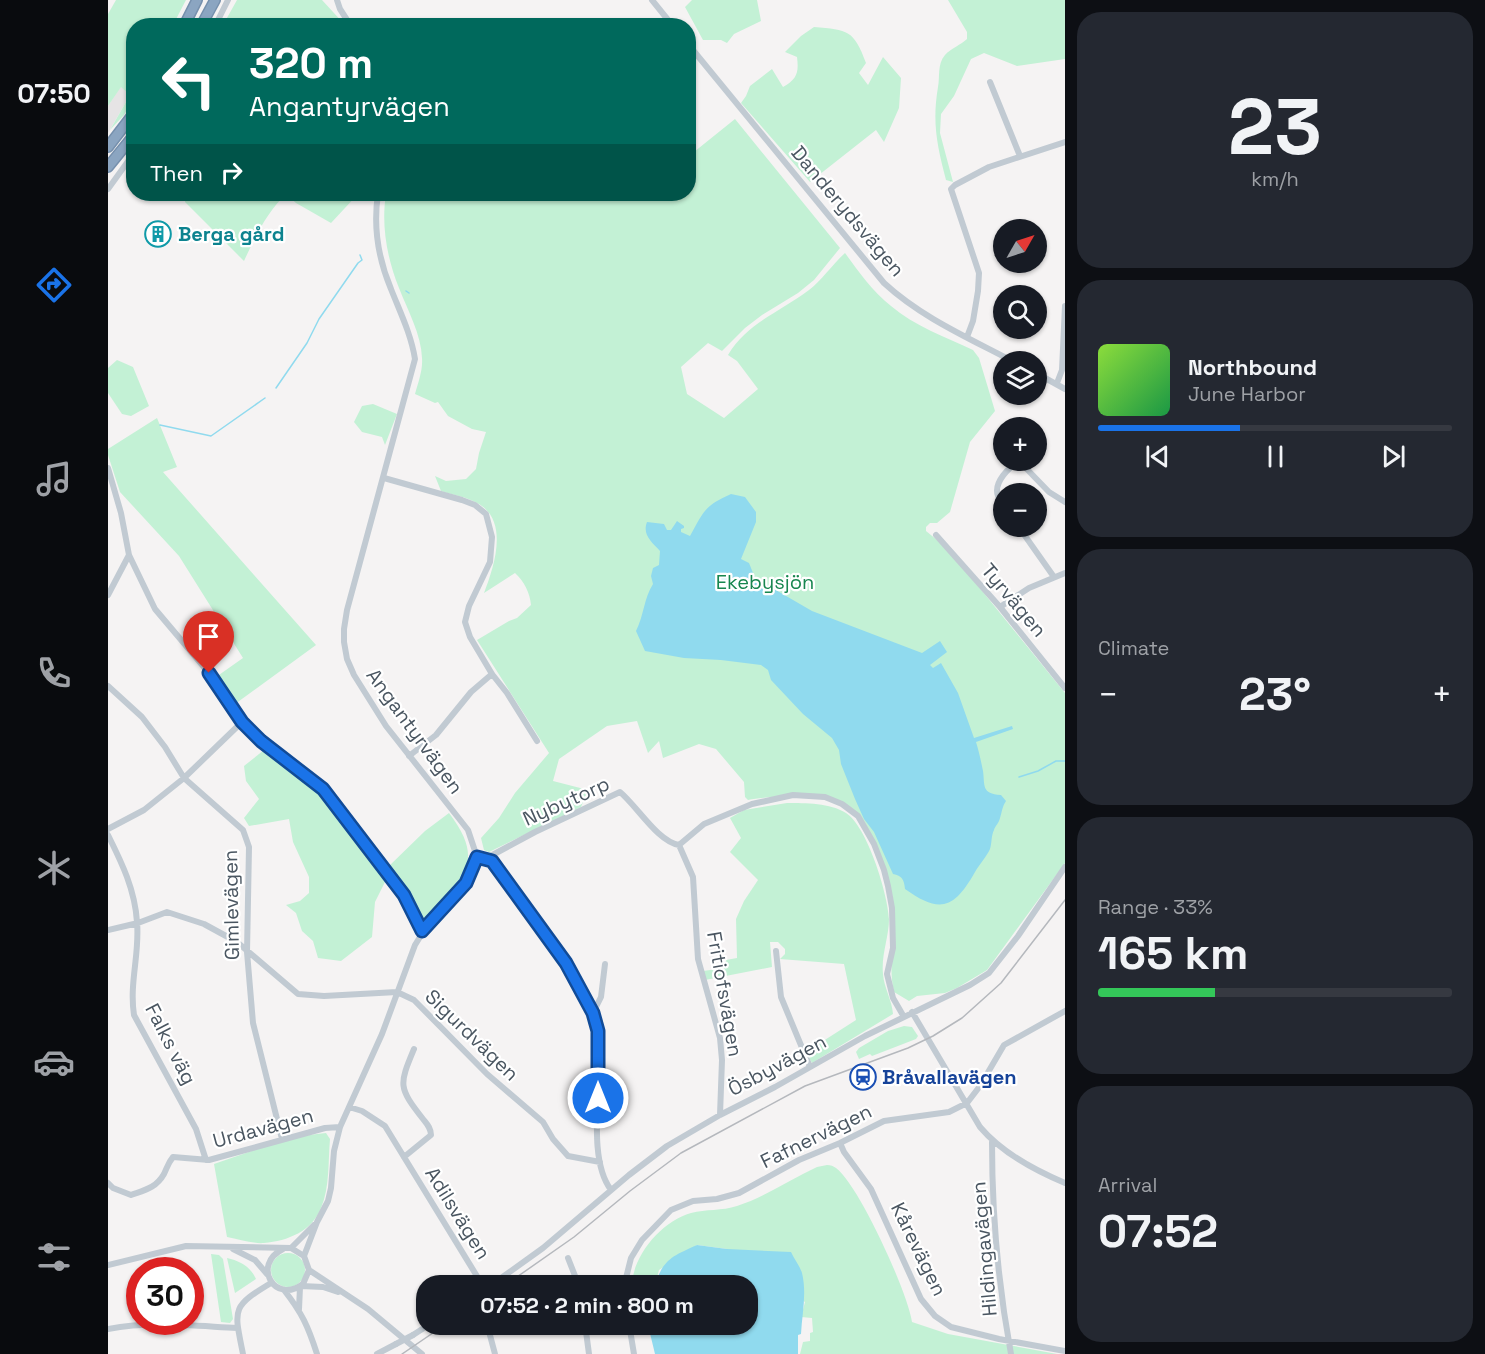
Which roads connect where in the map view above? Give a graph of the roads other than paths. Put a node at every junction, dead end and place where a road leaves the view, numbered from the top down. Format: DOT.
graph roads {
  1 [pos="213,0"];
  2 [pos="228,0"];
  3 [pos="337,0"];
  4 [pos="652,0"];
  5 [pos="197,1"];
  6 [pos="188,18"];
  7 [pos="203,18"];
  8 [pos="219,18"];
  9 [pos="346,18"];
  10 [pos="667,18"];
  11 [pos="696,54"];
  12 [pos="990,82"];
  13 [pos="126,123"];
  14 [pos="1065,142"];
  15 [pos="126,145"];
  16 [pos="108,147"];
  17 [pos="1020,156"];
  18 [pos="126,164"];
  19 [pos="108,167"];
  20 [pos="108,189"];
  21 [pos="378,201"];
  22 [pos="1065,306"];
  23 [pos="967,337"];
  24 [pos="993,351"];
  25 [pos="1047,378"];
  26 [pos="1057,382"];
  27 [pos="1065,389"];
  28 [pos="108,468"];
  29 [pos="384,478"];
  30 [pos="1000,483"];
  31 [pos="1040,483"];
  32 [pos="1047,490"];
  33 [pos="1065,502"];
  34 [pos="936,535"];
  35 [pos="1025,537"];
  36 [pos="129,555"];
  37 [pos="1065,573"];
  38 [pos="1053,578"];
  39 [pos="108,595"];
  40 [pos="1000,607"];
  41 [pos="492,674"];
  42 [pos="108,686"];
  43 [pos="1065,688"];
  44 [pos="242,722"];
  45 [pos="537,741"];
  46 [pos="410,756"];
  47 [pos="184,778"];
  48 [pos="108,829"];
  49 [pos="108,835"];
  50 [pos="679,845"];
  51 [pos="477,857"];
  52 [pos="485,859"];
  53 [pos="1065,867"];
  54 [pos="138,923"];
  55 [pos="108,930"];
  56 [pos="422,931"];
  57 [pos="776,951"];
  58 [pos="248,952"];
  59 [pos="605,964"];
  60 [pos="397,992"];
  61 [pos="1065,1011"];
  62 [pos="912,1012"];
  63 [pos="593,1013"];
  64 [pos="904,1017"];
  65 [pos="414,1049"];
  66 [pos="810,1067"];
  67 [pos="967,1103"];
  68 [pos="349,1107"];
  69 [pos="720,1115"];
  70 [pos="340,1127"];
  71 [pos="282,1139"];
  72 [pos="992,1142"];
  73 [pos="840,1143"];
  74 [pos="404,1157"];
  75 [pos="206,1160"];
  76 [pos="600,1162"];
  77 [pos="1065,1183"];
  78 [pos="108,1184"];
  79 [pos="611,1190"];
  80 [pos="317,1222"];
  81 [pos="226,1247"];
  82 [pos="291,1248"];
  83 [pos="283,1249"];
  84 [pos="304,1256"];
  85 [pos="568,1258"];
  86 [pos="108,1265"];
  87 [pos="309,1270"];
  88 [pos="476,1275"];
  89 [pos="505,1275"];
  90 [pos="575,1275"];
  91 [pos="627,1275"];
  92 [pos="270,1279"];
  93 [pos="300,1287"];
  94 [pos="284,1290"];
  95 [pos="347,1295"];
  96 [pos="299,1309"];
  97 [pos="237,1328"];
  98 [pos="108,1329"];
  99 [pos="416,1333"];
  100 [pos="489,1335"];
  101 [pos="587,1335"];
  102 [pos="631,1335"];
  103 [pos="1008,1340"];
  104 [pos="1065,1351"];
  105 [pos="243,1354"];
  106 [pos="316,1354"];
  107 [pos="377,1354"];
  108 [pos="422,1354"];
  109 [pos="495,1354"];
  110 [pos="590,1354"];
  111 [pos="634,1354"];
  112 [pos="1011,1354"];
  1 -- 7 [label="highway"];
  2 -- 8 [label="street"];
  3 -- 9 [label="street"];
  4 -- 10 [label="street"];
  5 -- 6 [label="highway"];
  11 -- 23 [label="street, Danderydsvägen"];
  12 -- 17 [label="street"];
  13 -- 16 [label="highway"];
  14 -- 17 [label="street"];
  15 -- 19 [label="highway"];
  17 -- 23 [label="street"];
  18 -- 20 [label="street"];
  21 -- 29 [label="street, Angantyrvägen"];
  22 -- 26 [label="street"];
  23 -- 24 [label="street, Danderydsvägen"];
  25 -- 26 [label="street"];
  26 -- 27 [label="street"];
  28 -- 36 [label="street"];
  29 -- 41 [label="street"];
  29 -- 46 [label="street, Angantyrvägen"];
  30 -- 31 [label="street"];
  32 -- 33 [label="street"];
  34 -- 40 [label="street, Tyrvägen"];
  35 -- 38 [label="street"];
  36 -- 39 [label="street"];
  36 -- 44 [label="street"];
  37 -- 38 [label="street"];
  38 -- 40 [label="street"];
  40 -- 43 [label="street, Tyrvägen"];
  41 -- 45 [label="street"];
  41 -- 46 [label="street"];
  42 -- 47 [label="street, Gimlevägen"];
  44 -- 47 [label="street"];
  44 -- 56 [label="street"];
  46 -- 51 [label="street, Angantyrvägen"];
  47 -- 48 [label="street"];
  47 -- 58 [label="street, Gimlevägen"];
  49 -- 54 [label="street, Falks väg"];
  50 -- 52 [label="street, Nybytorp"];
  50 -- 64 [label="street"];
  50 -- 69 [label="street, Fritiofsvägen"];
  51 -- 52 [label="street"];
  51 -- 56 [label="street"];
  52 -- 63 [label="street"];
  53 -- 62 [label="street, Ösbyvägen"];
  54 -- 55 [label="street, Sigurdvägen"];
  54 -- 58 [label="street, Sigurdvägen"];
  54 -- 75 [label="street, Falks väg"];
  56 -- 60 [label="street"];
  57 -- 66 [label="street"];
  58 -- 60 [label="street, Sigurdvägen"];
  58 -- 71 [label="street, Gimlevägen"];
  59 -- 63 [label="street"];
  60 -- 68 [label="street"];
  60 -- 76 [label="street, Sigurdvägen"];
  61 -- 67 [label="street"];
  62 -- 64 [label="street, Ösbyvägen"];
  62 -- 67 [label="street"];
  63 -- 76 [label="street"];
  64 -- 66 [label="street, Ösbyvägen"];
  65 -- 74 [label="street, Adilsvägen"];
  66 -- 69 [label="street, Ösbyvägen"];
  67 -- 72 [label="street"];
  67 -- 73 [label="street, Fafnervägen"];
  68 -- 70 [label="street"];
  68 -- 74 [label="street, Adilsvägen"];
  69 -- 79 [label="street, Ösbyvägen"];
  70 -- 71 [label="street, Urdavägen"];
  70 -- 80 [label="street"];
  71 -- 75 [label="street, Urdavägen"];
  72 -- 77 [label="street"];
  72 -- 103 [label="street, Hildingavägen"];
  73 -- 91 [label="street, Fafnervägen"];
  73 -- 103 [label="street, Kårevägen"];
  74 -- 88 [label="street, Adilsvägen"];
  75 -- 78 [label="street, Urdavägen"];
  76 -- 79 [label="street"];
  79 -- 89 [label="street, Ösbyvägen"];
  80 -- 82 [label="street"];
  80 -- 84 [label="street"];
  81 -- 83 [label="street"];
  81 -- 86 [label="street"];
  81 -- 92 [label="street"];
  82 -- 83 [label="street"];
  82 -- 84 [label="street"];
  83 -- 92 [label="street"];
  84 -- 87 [label="street"];
  85 -- 90 [label="street"];
  87 -- 93 [label="street"];
  87 -- 95 [label="street"];
  92 -- 94 [label="street"];
  92 -- 97 [label="street"];
  93 -- 94 [label="street"];
  93 -- 95 [label="street"];
  93 -- 96 [label="street"];
  94 -- 96 [label="street"];
  95 -- 108 [label="street"];
  96 -- 106 [label="street"];
  97 -- 98 [label="street"];
  97 -- 105 [label="street"];
  99 -- 107 [label="street, bridge"];
  100 -- 109 [label="street"];
  101 -- 110 [label="street"];
  102 -- 111 [label="street"];
  103 -- 104 [label="street, Kårevägen"];
  103 -- 112 [label="street, Hildingavägen"];
}
